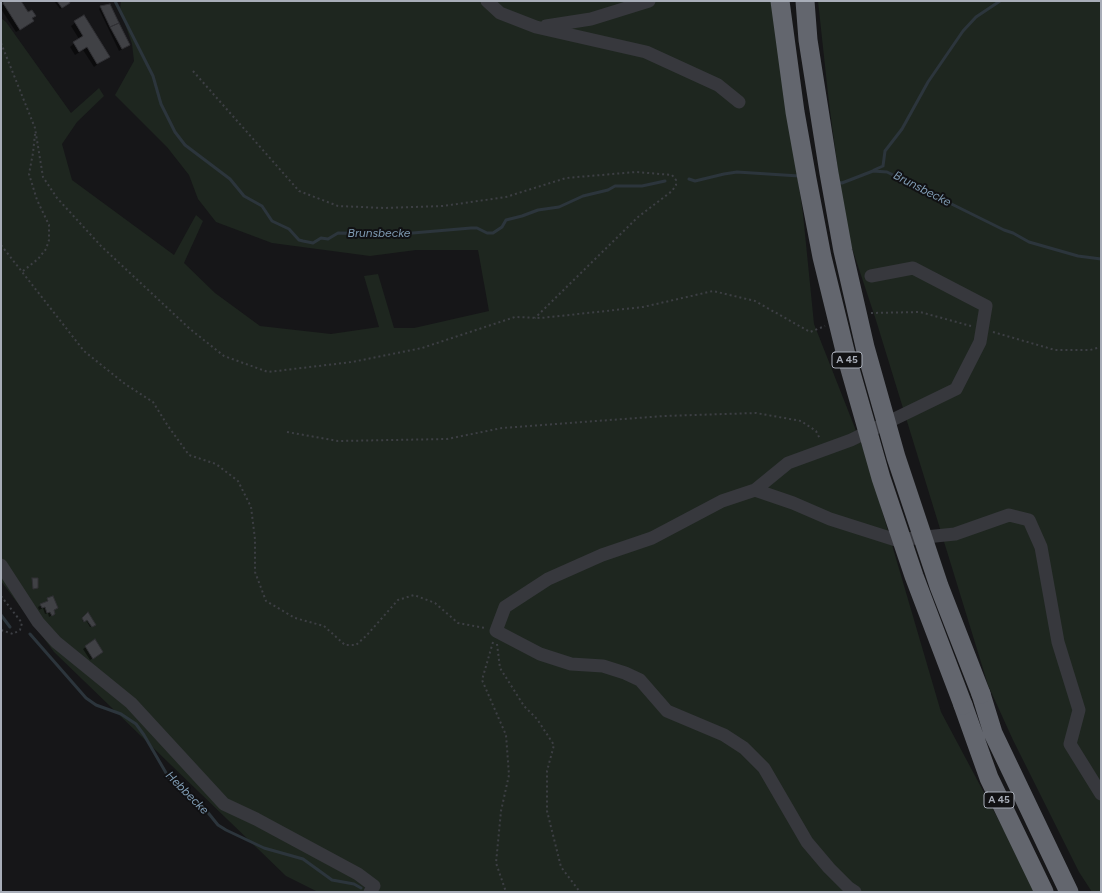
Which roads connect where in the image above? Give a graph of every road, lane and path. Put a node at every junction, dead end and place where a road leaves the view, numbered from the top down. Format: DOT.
graph roads {
  1 [pos="487,1"];
  2 [pos="649,1"];
  3 [pos="780,1"];
  4 [pos="805,1"];
  5 [pos="536,27"];
  6 [pos="1,43"];
  7 [pos="193,71"];
  8 [pos="739,102"];
  9 [pos="35,128"];
  10 [pos="1,245"];
  11 [pos="23,271"];
  12 [pos="871,276"];
  13 [pos="867,313"];
  14 [pos="535,318"];
  15 [pos="828,324"];
  16 [pos="982,329"];
  17 [pos="1101,347"];
  18 [pos="287,432"];
  19 [pos="826,449"];
  20 [pos="755,490"];
  21 [pos="1,565"];
  22 [pos="1,596"];
  23 [pos="1,630"];
  24 [pos="496,631"];
  25 [pos="1101,794"];
  26 [pos="1056,866"];
  27 [pos="370,892"];
  28 [pos="506,892"];
  29 [pos="580,892"];
  30 [pos="855,892"];
  31 [pos="1044,892"];
  32 [pos="1069,892"];
  33 [pos="1079,892"];
  1 -- 5 [label="street"];
  2 -- 5 [label="street"];
  3 -- 31 [label="highway, A 45, bridge"];
  4 -- 26 [label="highway, A 45, bridge"];
  5 -- 8 [label="street"];
  6 -- 9 [label="path"];
  7 -- 14 [label="path"];
  9 -- 11 [label="path"];
  9 -- 14 [label="path"];
  10 -- 11 [label="path"];
  11 -- 24 [label="path"];
  12 -- 16 [label="street"];
  13 -- 16 [label="path"];
  14 -- 15 [label="path"];
  16 -- 17 [label="path"];
  16 -- 19 [label="street"];
  18 -- 19 [label="path"];
  19 -- 20 [label="street"];
  20 -- 24 [label="street"];
  20 -- 25 [label="street"];
  21 -- 27 [label="street"];
  22 -- 23 [label="path"];
  24 -- 28 [label="path"];
  24 -- 29 [label="path"];
  24 -- 30 [label="street"];
  26 -- 32 [label="highway, A 45"];
  26 -- 33 [label="highway"];
}
